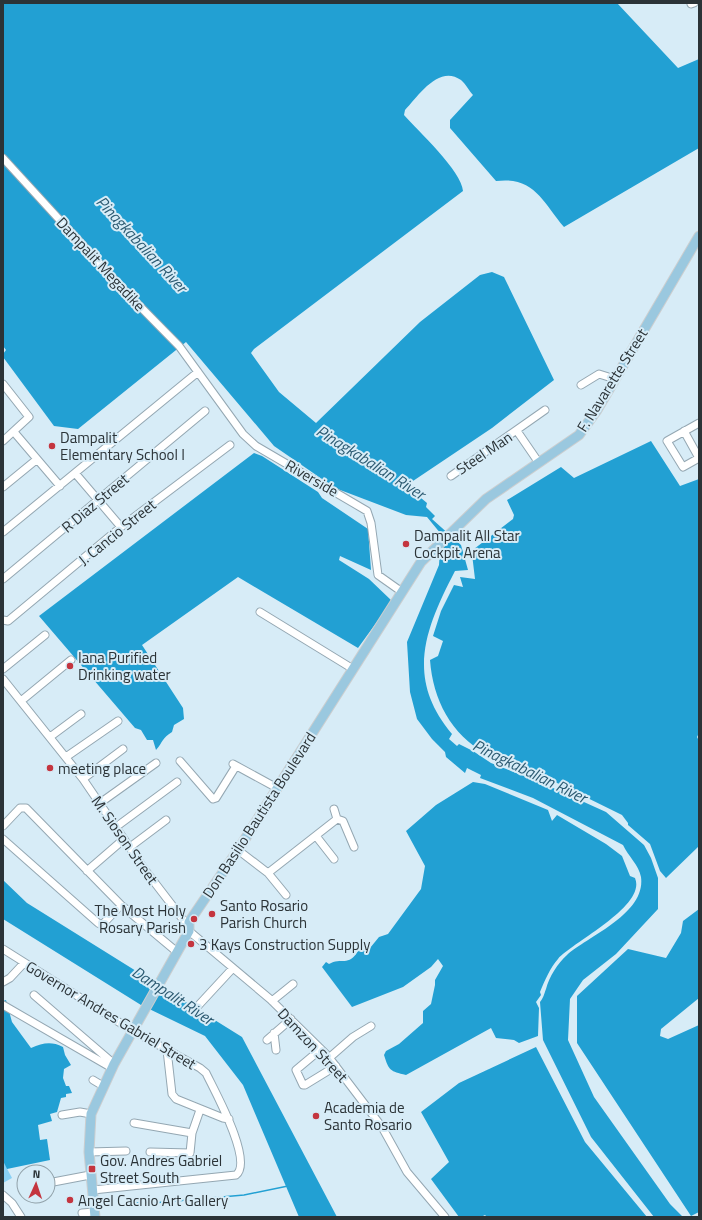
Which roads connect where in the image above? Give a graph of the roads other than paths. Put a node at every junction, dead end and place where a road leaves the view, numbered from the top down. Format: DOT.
graph roads {
  1 [pos="3,158"];
  2 [pos="699,236"];
  3 [pos="198,372"];
  4 [pos="615,379"];
  5 [pos="3,384"];
  6 [pos="581,385"];
  7 [pos="6,394"];
  8 [pos="545,410"];
  9 [pos="205,411"];
  10 [pos="699,423"];
  11 [pos="517,431"];
  12 [pos="684,431"];
  13 [pos="14,432"];
  14 [pos="3,441"];
  15 [pos="230,445"];
  16 [pos="699,458"];
  17 [pos="36,460"];
  18 [pos="539,464"];
  19 [pos="75,473"];
  20 [pos="451,476"];
  21 [pos="60,486"];
  22 [pos="3,487"];
  23 [pos="98,501"];
  24 [pos="458,525"];
  25 [pos="121,527"];
  26 [pos="3,532"];
  27 [pos="3,579"];
  28 [pos="402,592"];
  29 [pos="260,612"];
  30 [pos="4,621"];
  31 [pos="45,635"];
  32 [pos="71,660"];
  33 [pos="353,669"];
  34 [pos="3,670"];
  35 [pos="3,679"];
  36 [pos="21,701"];
  37 [pos="81,714"];
  38 [pos="118,721"];
  39 [pos="50,737"];
  40 [pos="124,749"];
  41 [pos="66,757"];
  42 [pos="180,761"];
  43 [pos="156,763"];
  44 [pos="83,779"];
  45 [pos="176,782"];
  46 [pos="277,788"];
  47 [pos="100,804"];
  48 [pos="334,810"];
  49 [pos="338,819"];
  50 [pos="166,820"];
  51 [pos="3,826"];
  52 [pos="116,827"];
  53 [pos="316,836"];
  54 [pos="3,839"];
  55 [pos="124,839"];
  56 [pos="130,847"];
  57 [pos="354,847"];
  58 [pos="238,850"];
  59 [pos="334,859"];
  60 [pos="87,871"];
  61 [pos="268,873"];
  62 [pos="286,895"];
  63 [pos="121,905"];
  64 [pos="188,928"];
  65 [pos="3,949"];
  66 [pos="177,952"];
  67 [pos="24,963"];
  68 [pos="234,968"];
  69 [pos="3,982"];
  70 [pos="293,984"];
  71 [pos="34,995"];
  72 [pos="272,1001"];
  73 [pos="3,1005"];
  74 [pos="196,1008"];
  75 [pos="291,1019"];
  76 [pos="371,1026"];
  77 [pos="133,1031"];
  78 [pos="274,1033"];
  79 [pos="267,1040"];
  80 [pos="321,1049"];
  81 [pos="167,1050"];
  82 [pos="276,1050"];
  83 [pos="329,1058"];
  84 [pos="114,1066"];
  85 [pos="336,1066"];
  86 [pos="93,1080"];
  87 [pos="103,1086"];
  88 [pos="200,1110"];
  89 [pos="91,1114"];
  90 [pos="62,1115"];
  91 [pos="229,1119"];
  92 [pos="134,1123"];
  93 [pos="192,1133"];
  94 [pos="89,1152"];
  95 [pos="126,1152"];
  96 [pos="150,1152"];
  97 [pos="90,1175"];
  98 [pos="56,1181"];
  99 [pos="92,1190"];
  100 [pos="3,1195"];
  101 [pos="82,1213"];
  102 [pos="95,1214"];
  103 [pos="21,1217"];
  104 [pos="445,1217"];
  1 -- 3 [label="street, Dampalit Megadike"];
  2 -- 4 [label="main road, F. Navarette Street"];
  3 -- 19 [label="street"];
  3 -- 28 [label="street, Riverside"];
  4 -- 6 [label="street"];
  4 -- 18 [label="main road, F. Navarette Street"];
  5 -- 7 [label="street"];
  7 -- 13 [label="street"];
  8 -- 11 [label="street, Steel Man"];
  9 -- 23 [label="street, R Diaz Street"];
  10 -- 12 [label="street"];
  11 -- 18 [label="street, Steel Man"];
  11 -- 20 [label="street, Steel Man"];
  12 -- 16 [label="street"];
  12 -- 16 [label="street"];
  13 -- 14 [label="street"];
  13 -- 17 [label="street"];
  15 -- 25 [label="street, J. Cancio Street"];
  17 -- 21 [label="street"];
  17 -- 22 [label="street"];
  18 -- 24 [label="main road, F. Navarette Street"];
  19 -- 21 [label="street"];
  19 -- 23 [label="street"];
  21 -- 26 [label="street"];
  23 -- 25 [label="street"];
  23 -- 27 [label="street, R Diaz Street"];
  24 -- 28 [label="main road, Don Basilio Bautista Boulevard"];
  25 -- 30 [label="street, J. Cancio Street"];
  28 -- 33 [label="main road, Don Basilio Bautista Boulevard"];
  29 -- 33 [label="street"];
  31 -- 34 [label="street"];
  32 -- 36 [label="street"];
  33 -- 46 [label="main road, Don Basilio Bautista Boulevard"];
  35 -- 36 [label="street, M. Sioson Street"];
  36 -- 39 [label="street, M. Sioson Street"];
  37 -- 39 [label="street"];
  38 -- 41 [label="street"];
  39 -- 41 [label="street, M. Sioson Street"];
  40 -- 44 [label="street"];
  41 -- 44 [label="street, M. Sioson Street"];
  42 -- 46 [label="street"];
  43 -- 47 [label="street"];
  44 -- 47 [label="street, M. Sioson Street"];
  45 -- 52 [label="street"];
  46 -- 58 [label="main road, Don Basilio Bautista Boulevard"];
  47 -- 52 [label="street, M. Sioson Street"];
  48 -- 49 [label="street"];
  49 -- 53 [label="street"];
  49 -- 57 [label="street"];
  50 -- 56 [label="street"];
  51 -- 60 [label="street"];
  52 -- 55 [label="street, M. Sioson Street"];
  53 -- 59 [label="street"];
  53 -- 61 [label="street"];
  54 -- 63 [label="street"];
  55 -- 56 [label="street, M. Sioson Street"];
  55 -- 60 [label="street"];
  56 -- 64 [label="street, M. Sioson Street"];
  58 -- 61 [label="street"];
  58 -- 64 [label="main road, Don Basilio Bautista Boulevard"];
  60 -- 63 [label="street"];
  61 -- 62 [label="street"];
  63 -- 66 [label="street"];
  64 -- 66 [label="main road, Don Basilio Bautista Boulevard"];
  64 -- 68 [label="street, Damzon Street"];
  65 -- 67 [label="street, Governor Andres Gabriel Street"];
  66 -- 77 [label="main road, Don Basilio Bautista Boulevard"];
  67 -- 69 [label="street"];
  67 -- 77 [label="street, Governor Andres Gabriel Street"];
  68 -- 72 [label="street, Damzon Street"];
  68 -- 74 [label="street"];
  70 -- 72 [label="street"];
  71 -- 84 [label="street"];
  72 -- 75 [label="street, Damzon Street"];
  73 -- 84 [label="street"];
  75 -- 78 [label="street"];
  75 -- 80 [label="street, Damzon Street"];
  76 -- 83 [label="street"];
  77 -- 81 [label="street, Governor Andres Gabriel Street"];
  77 -- 84 [label="main road, Don Basilio Bautista Boulevard"];
  78 -- 79 [label="street"];
  78 -- 82 [label="street"];
  80 -- 83 [label="street, Damzon Street"];
  80 -- 85 [label="street"];
  81 -- 88 [label="street"];
  81 -- 91 [label="street, Governor Andres Gabriel Street"];
  83 -- 85 [label="street, Damzon Street"];
  84 -- 87 [label="main road, Don Basilio Bautista Boulevard"];
  85 -- 104 [label="street, Damzon Street"];
  86 -- 87 [label="street"];
  87 -- 89 [label="main road, Don Basilio Bautista Boulevard"];
  88 -- 91 [label="street"];
  88 -- 93 [label="street"];
  89 -- 90 [label="street"];
  89 -- 94 [label="main road, Don Basilio Bautista Boulevard"];
  91 -- 99 [label="street, Governor Andres Gabriel Street"];
  92 -- 93 [label="street"];
  93 -- 96 [label="street"];
  94 -- 95 [label="street"];
  94 -- 97 [label="main road, Don Basilio Bautista Boulevard"];
  97 -- 98 [label="street"];
  97 -- 99 [label="main road, Don Basilio Bautista Boulevard"];
  99 -- 102 [label="main road, Don Basilio Bautista Boulevard"];
  100 -- 103 [label="street"];
  101 -- 102 [label="street"];
}
